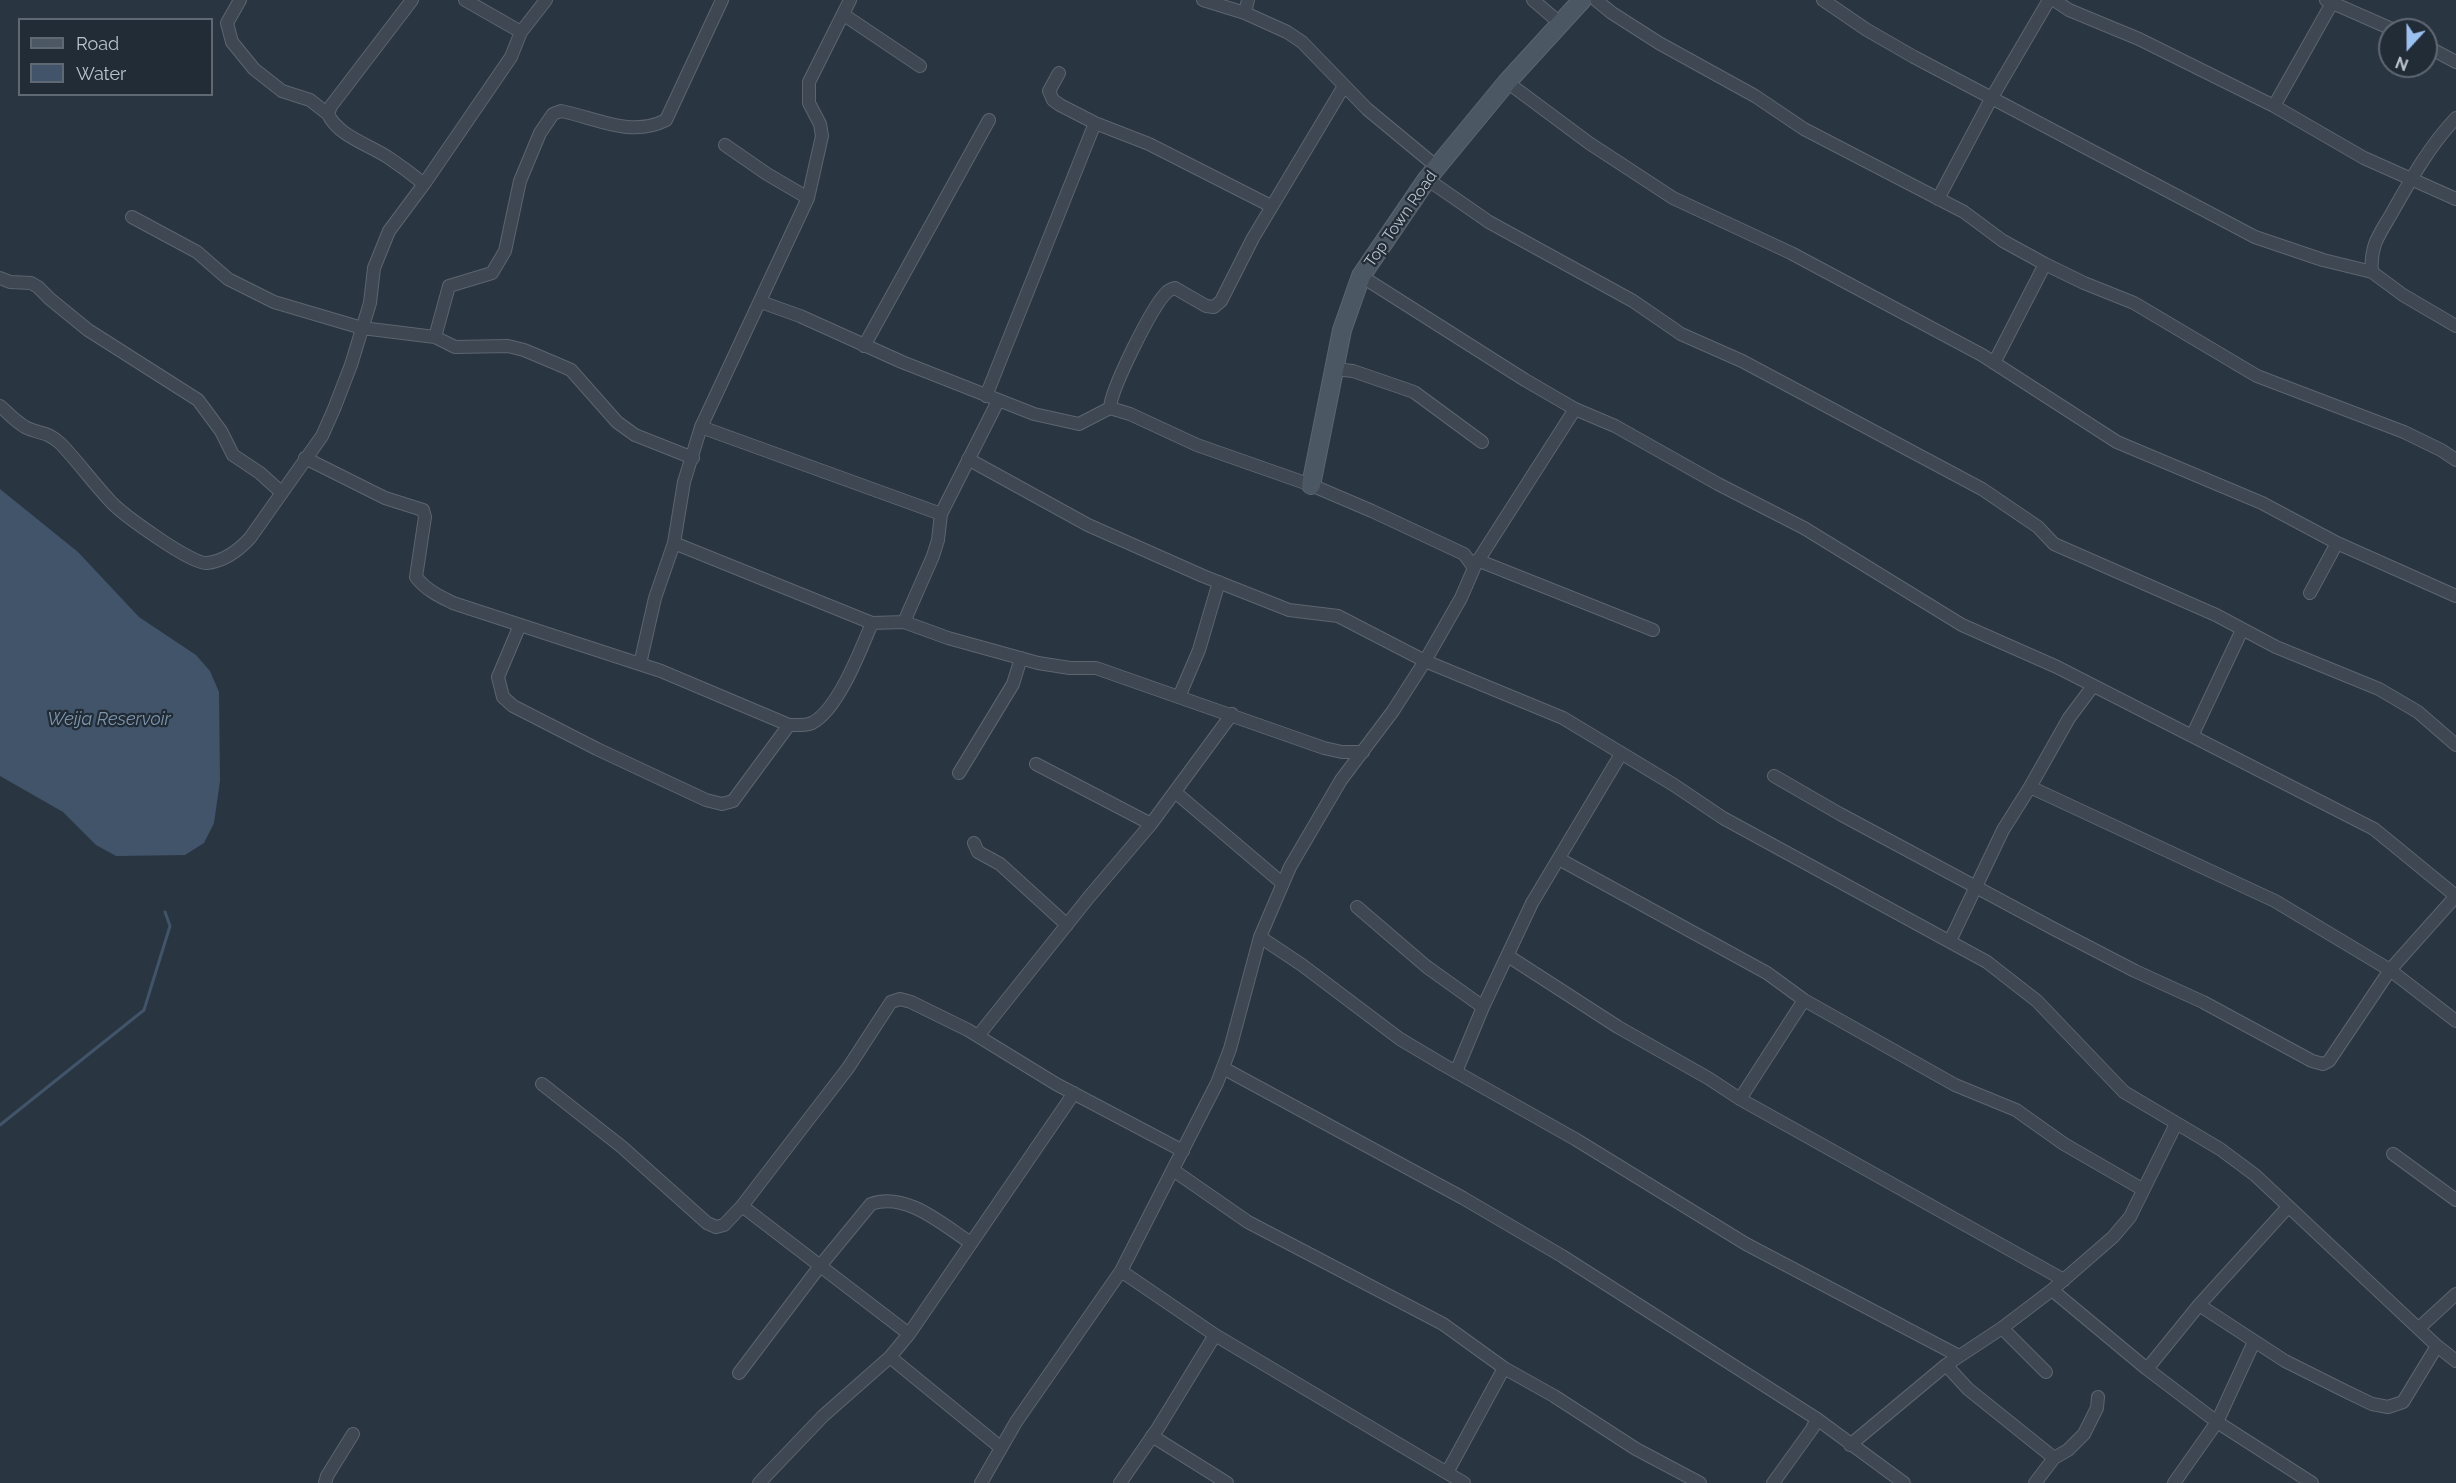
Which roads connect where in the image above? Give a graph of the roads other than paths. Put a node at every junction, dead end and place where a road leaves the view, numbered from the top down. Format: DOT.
graph roads {
  1 [pos="240,0"];
  2 [pos="412,0"];
  3 [pos="465,0"];
  4 [pos="546,0"];
  5 [pos="722,0"];
  6 [pos="850,0"];
  7 [pos="1203,0"];
  8 [pos="1248,0"];
  9 [pos="1533,0"];
  10 [pos="1582,0"];
  11 [pos="1596,0"];
  12 [pos="1822,0"];
  13 [pos="2051,0"];
  14 [pos="2329,2"];
  15 [pos="1245,13"];
  16 [pos="844,15"];
  17 [pos="2378,23"];
  18 [pos="1561,24"];
  19 [pos="521,32"];
  20 [pos="2438,52"];
  21 [pos="2456,62"];
  22 [pos="920,66"];
  23 [pos="1059,73"];
  24 [pos="1507,82"];
  25 [pos="1344,86"];
  26 [pos="1991,99"];
  27 [pos="2274,106"];
  28 [pos="328,114"];
  29 [pos="2456,118"];
  30 [pos="989,120"];
  31 [pos="1095,123"];
  32 [pos="725,145"];
  33 [pos="1432,173"];
  34 [pos="2410,180"];
  35 [pos="424,184"];
  36 [pos="808,198"];
  37 [pos="1938,199"];
  38 [pos="2456,199"];
  39 [pos="1271,206"];
  40 [pos="132,217"];
  41 [pos="2045,264"];
  42 [pos="2372,272"];
  43 [pos="1361,276"];
  44 [pos="0,278"];
  45 [pos="761,302"];
  46 [pos="2456,326"];
  47 [pos="362,328"];
  48 [pos="435,337"];
  49 [pos="864,346"];
  50 [pos="1994,363"];
  51 [pos="1334,369"];
  52 [pos="986,396"];
  53 [pos="998,401"];
  54 [pos="0,406"];
  55 [pos="1110,408"];
  56 [pos="1575,409"];
  57 [pos="701,427"];
  58 [pos="1482,442"];
  59 [pos="305,458"];
  60 [pos="693,458"];
  61 [pos="968,459"];
  62 [pos="2456,460"];
  63 [pos="1311,485"];
  64 [pos="282,493"];
  65 [pos="941,514"];
  66 [pos="674,543"];
  67 [pos="2337,543"];
  68 [pos="1476,564"];
  69 [pos="1219,582"];
  70 [pos="2310,593"];
  71 [pos="2456,596"];
  72 [pos="904,622"];
  73 [pos="872,623"];
  74 [pos="520,624"];
  75 [pos="1653,630"];
  76 [pos="2242,630"];
  77 [pos="1021,658"];
  78 [pos="1425,661"];
  79 [pos="640,664"];
  80 [pos="2093,686"];
  81 [pos="1179,697"];
  82 [pos="1232,714"];
  83 [pos="789,725"];
  84 [pos="2192,736"];
  85 [pos="2456,745"];
  86 [pos="1363,752"];
  87 [pos="1621,754"];
  88 [pos="1036,764"];
  89 [pos="959,773"];
  90 [pos="1774,776"];
  91 [pos="2030,788"];
  92 [pos="1174,792"];
  93 [pos="1151,824"];
  94 [pos="974,843"];
  95 [pos="1559,859"];
  96 [pos="1282,883"];
  97 [pos="1977,888"];
  98 [pos="2456,896"];
  99 [pos="1357,907"];
  100 [pos="1067,925"];
  101 [pos="1260,937"];
  102 [pos="1950,941"];
  103 [pos="1508,956"];
  104 [pos="2390,970"];
  105 [pos="1803,1000"];
  106 [pos="1482,1007"];
  107 [pos="2456,1021"];
  108 [pos="978,1036"];
  109 [pos="1223,1068"];
  110 [pos="1456,1072"];
  111 [pos="542,1084"];
  112 [pos="1074,1093"];
  113 [pos="1740,1099"];
  114 [pos="2176,1124"];
  115 [pos="1183,1151"];
  116 [pos="2393,1154"];
  117 [pos="1173,1170"];
  118 [pos="2142,1189"];
  119 [pos="2456,1200"];
  120 [pos="742,1206"];
  121 [pos="2288,1207"];
  122 [pos="971,1243"];
  123 [pos="820,1266"];
  124 [pos="1121,1271"];
  125 [pos="2064,1280"];
  126 [pos="2052,1290"];
  127 [pos="2456,1294"];
  128 [pos="2199,1305"];
  129 [pos="2002,1328"];
  130 [pos="2419,1328"];
  131 [pos="909,1334"];
  132 [pos="1215,1335"];
  133 [pos="2254,1342"];
  134 [pos="2437,1346"];
  135 [pos="1959,1356"];
  136 [pos="890,1357"];
  137 [pos="2456,1361"];
  138 [pos="1946,1365"];
  139 [pos="1504,1368"];
  140 [pos="2147,1368"];
  141 [pos="2046,1372"];
  142 [pos="739,1373"];
  143 [pos="2098,1397"];
  144 [pos="1817,1419"];
  145 [pos="2217,1422"];
  146 [pos="353,1434"];
  147 [pos="1152,1436"];
  148 [pos="1850,1445"];
  149 [pos="999,1448"];
  150 [pos="2054,1458"];
  151 [pos="1448,1471"];
  152 [pos="325,1483"];
  153 [pos="759,1483"];
  154 [pos="981,1483"];
  155 [pos="1120,1483"];
  156 [pos="1227,1483"];
  157 [pos="1464,1483"];
  158 [pos="1700,1483"];
  159 [pos="1773,1483"];
  160 [pos="1904,1483"];
  161 [pos="2036,1483"];
  162 [pos="2174,1483"];
  163 [pos="2312,1483"];
  1 -- 28 [label="street"];
  2 -- 28 [label="street"];
  3 -- 19 [label="street"];
  4 -- 19 [label="street"];
  5 -- 48 [label="street"];
  6 -- 16 [label="street"];
  7 -- 15 [label="street"];
  8 -- 15 [label="street"];
  9 -- 18 [label="street"];
  10 -- 18 [label="street, Top Town Road"];
  11 -- 37 [label="street"];
  12 -- 26 [label="street"];
  13 -- 26 [label="street"];
  13 -- 27 [label="street"];
  14 -- 17 [label="street"];
  14 -- 27 [label="street"];
  15 -- 25 [label="street"];
  16 -- 22 [label="street"];
  16 -- 36 [label="street"];
  18 -- 24 [label="street, Top Town Road"];
  19 -- 35 [label="street"];
  20 -- 21 [label="street"];
  23 -- 31 [label="street"];
  24 -- 33 [label="street, Top Town Road"];
  24 -- 50 [label="street"];
  25 -- 33 [label="street"];
  25 -- 39 [label="street"];
  26 -- 37 [label="street"];
  26 -- 42 [label="street"];
  27 -- 34 [label="street"];
  28 -- 35 [label="street"];
  29 -- 34 [label="street"];
  30 -- 49 [label="street"];
  31 -- 39 [label="street"];
  31 -- 52 [label="street"];
  32 -- 36 [label="street"];
  33 -- 43 [label="street, Top Town Road"];
  33 -- 76 [label="street"];
  34 -- 38 [label="street"];
  34 -- 42 [label="street"];
  35 -- 47 [label="street"];
  36 -- 45 [label="street"];
  37 -- 41 [label="street"];
  39 -- 55 [label="street"];
  40 -- 47 [label="street"];
  41 -- 50 [label="street"];
  41 -- 62 [label="street"];
  42 -- 46 [label="street"];
  43 -- 51 [label="street, Top Town Road"];
  43 -- 56 [label="street"];
  44 -- 64 [label="street"];
  45 -- 49 [label="street"];
  45 -- 57 [label="street"];
  47 -- 48 [label="street"];
  47 -- 59 [label="street"];
  48 -- 60 [label="street"];
  49 -- 52 [label="street"];
  50 -- 67 [label="street"];
  51 -- 58 [label="street"];
  51 -- 63 [label="street, Top Town Road"];
  52 -- 53 [label="street"];
  53 -- 55 [label="street"];
  53 -- 61 [label="street"];
  54 -- 64 [label="street"];
  55 -- 63 [label="street"];
  56 -- 68 [label="street"];
  56 -- 80 [label="street"];
  57 -- 60 [label="street"];
  57 -- 65 [label="street"];
  59 -- 64 [label="street"];
  59 -- 74 [label="street"];
  60 -- 66 [label="street"];
  61 -- 65 [label="street"];
  61 -- 69 [label="street"];
  63 -- 68 [label="street"];
  65 -- 72 [label="street"];
  66 -- 73 [label="street"];
  66 -- 79 [label="street"];
  67 -- 70 [label="street"];
  67 -- 71 [label="street"];
  68 -- 75 [label="street"];
  68 -- 78 [label="street"];
  69 -- 78 [label="street"];
  69 -- 81 [label="street"];
  72 -- 73 [label="street"];
  72 -- 77 [label="street"];
  73 -- 83 [label="street"];
  74 -- 79 [label="street"];
  74 -- 83 [label="street"];
  76 -- 84 [label="street"];
  76 -- 85 [label="street"];
  77 -- 81 [label="street"];
  77 -- 89 [label="street"];
  78 -- 86 [label="street"];
  78 -- 87 [label="street"];
  79 -- 83 [label="street"];
  80 -- 84 [label="street"];
  80 -- 91 [label="street"];
  81 -- 82 [label="street"];
  82 -- 86 [label="street"];
  82 -- 92 [label="street"];
  84 -- 98 [label="street"];
  86 -- 96 [label="street"];
  87 -- 95 [label="street"];
  87 -- 102 [label="street"];
  88 -- 93 [label="street"];
  90 -- 97 [label="street"];
  91 -- 97 [label="street"];
  91 -- 104 [label="street"];
  92 -- 93 [label="street"];
  92 -- 96 [label="street"];
  93 -- 100 [label="street"];
  94 -- 100 [label="street"];
  95 -- 103 [label="street"];
  95 -- 105 [label="street"];
  96 -- 101 [label="street"];
  97 -- 102 [label="street"];
  97 -- 104 [label="street"];
  98 -- 104 [label="street"];
  99 -- 106 [label="street"];
  100 -- 108 [label="street"];
  101 -- 109 [label="street"];
  101 -- 110 [label="street"];
  102 -- 114 [label="street"];
  103 -- 106 [label="street"];
  103 -- 113 [label="street"];
  104 -- 107 [label="street"];
  105 -- 113 [label="street"];
  105 -- 118 [label="street"];
  106 -- 110 [label="street"];
  108 -- 112 [label="street"];
  108 -- 120 [label="street"];
  109 -- 115 [label="street"];
  109 -- 144 [label="street"];
  110 -- 135 [label="street"];
  111 -- 120 [label="street"];
  112 -- 115 [label="street"];
  112 -- 122 [label="street"];
  113 -- 125 [label="street"];
  114 -- 118 [label="street"];
  114 -- 121 [label="street"];
  115 -- 117 [label="street"];
  116 -- 119 [label="street"];
  117 -- 124 [label="street"];
  117 -- 139 [label="street"];
  118 -- 125 [label="street"];
  120 -- 123 [label="street"];
  121 -- 128 [label="street"];
  121 -- 130 [label="street"];
  122 -- 123 [label="street"];
  122 -- 131 [label="street"];
  123 -- 131 [label="street"];
  123 -- 142 [label="street"];
  124 -- 132 [label="street"];
  124 -- 149 [label="street"];
  125 -- 126 [label="street"];
  126 -- 129 [label="street"];
  126 -- 140 [label="street"];
  127 -- 130 [label="street"];
  128 -- 133 [label="street"];
  128 -- 140 [label="street"];
  129 -- 135 [label="street"];
  129 -- 141 [label="street"];
  130 -- 134 [label="street"];
  131 -- 136 [label="street"];
  132 -- 147 [label="street"];
  132 -- 151 [label="street"];
  133 -- 134 [label="street"];
  133 -- 145 [label="street"];
  134 -- 137 [label="street"];
  135 -- 138 [label="street"];
  136 -- 149 [label="street"];
  136 -- 153 [label="street"];
  138 -- 148 [label="street"];
  138 -- 150 [label="street"];
  139 -- 151 [label="street"];
  139 -- 158 [label="street"];
  140 -- 145 [label="street"];
  143 -- 150 [label="street"];
  144 -- 148 [label="street"];
  144 -- 159 [label="street"];
  145 -- 162 [label="street"];
  145 -- 163 [label="street"];
  146 -- 152 [label="street"];
  147 -- 155 [label="street"];
  147 -- 156 [label="street"];
  148 -- 160 [label="street"];
  149 -- 154 [label="street"];
  150 -- 161 [label="street"];
  151 -- 157 [label="street"];
}
